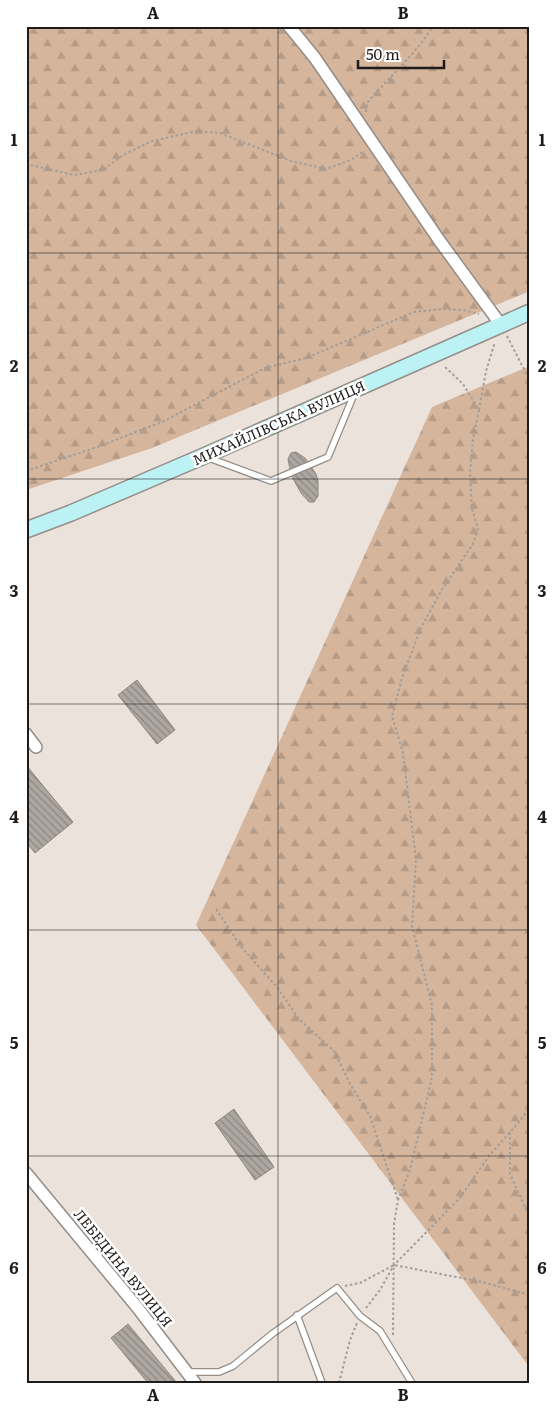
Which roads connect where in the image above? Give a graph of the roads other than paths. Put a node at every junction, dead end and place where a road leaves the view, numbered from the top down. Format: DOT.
graph roads {
  1 [pos="289,26"];
  2 [pos="530,312"];
  3 [pos="498,322"];
  4 [pos="356,388"];
  5 [pos="204,456"];
  6 [pos="26,530"];
  7 [pos="26,734"];
  8 [pos="36,747"];
  9 [pos="26,1173"];
  10 [pos="297,1315"];
  11 [pos="187,1372"];
  12 [pos="195,1383"];
  13 [pos="322,1383"];
  14 [pos="412,1383"];
  1 -- 3 [label="street"];
  2 -- 3 [label="main road, МИХАЙЛІВСЬКА ВУЛИЦЯ"];
  3 -- 4 [label="main road, МИХАЙЛІВСЬКА ВУЛИЦЯ"];
  4 -- 5 [label="main road, МИХАЙЛІВСЬКА ВУЛИЦЯ"];
  4 -- 5 [label="lane"];
  5 -- 6 [label="main road, МИХАЙЛІВСЬКА ВУЛИЦЯ"];
  7 -- 8 [label="street"];
  9 -- 11 [label="street, ЛЕБЕДИНА ВУЛИЦЯ"];
  10 -- 11 [label="lane"];
  10 -- 13 [label="lane"];
  10 -- 14 [label="lane"];
  11 -- 12 [label="street, ЛЕБЕДИНА ВУЛИЦЯ"];
}
